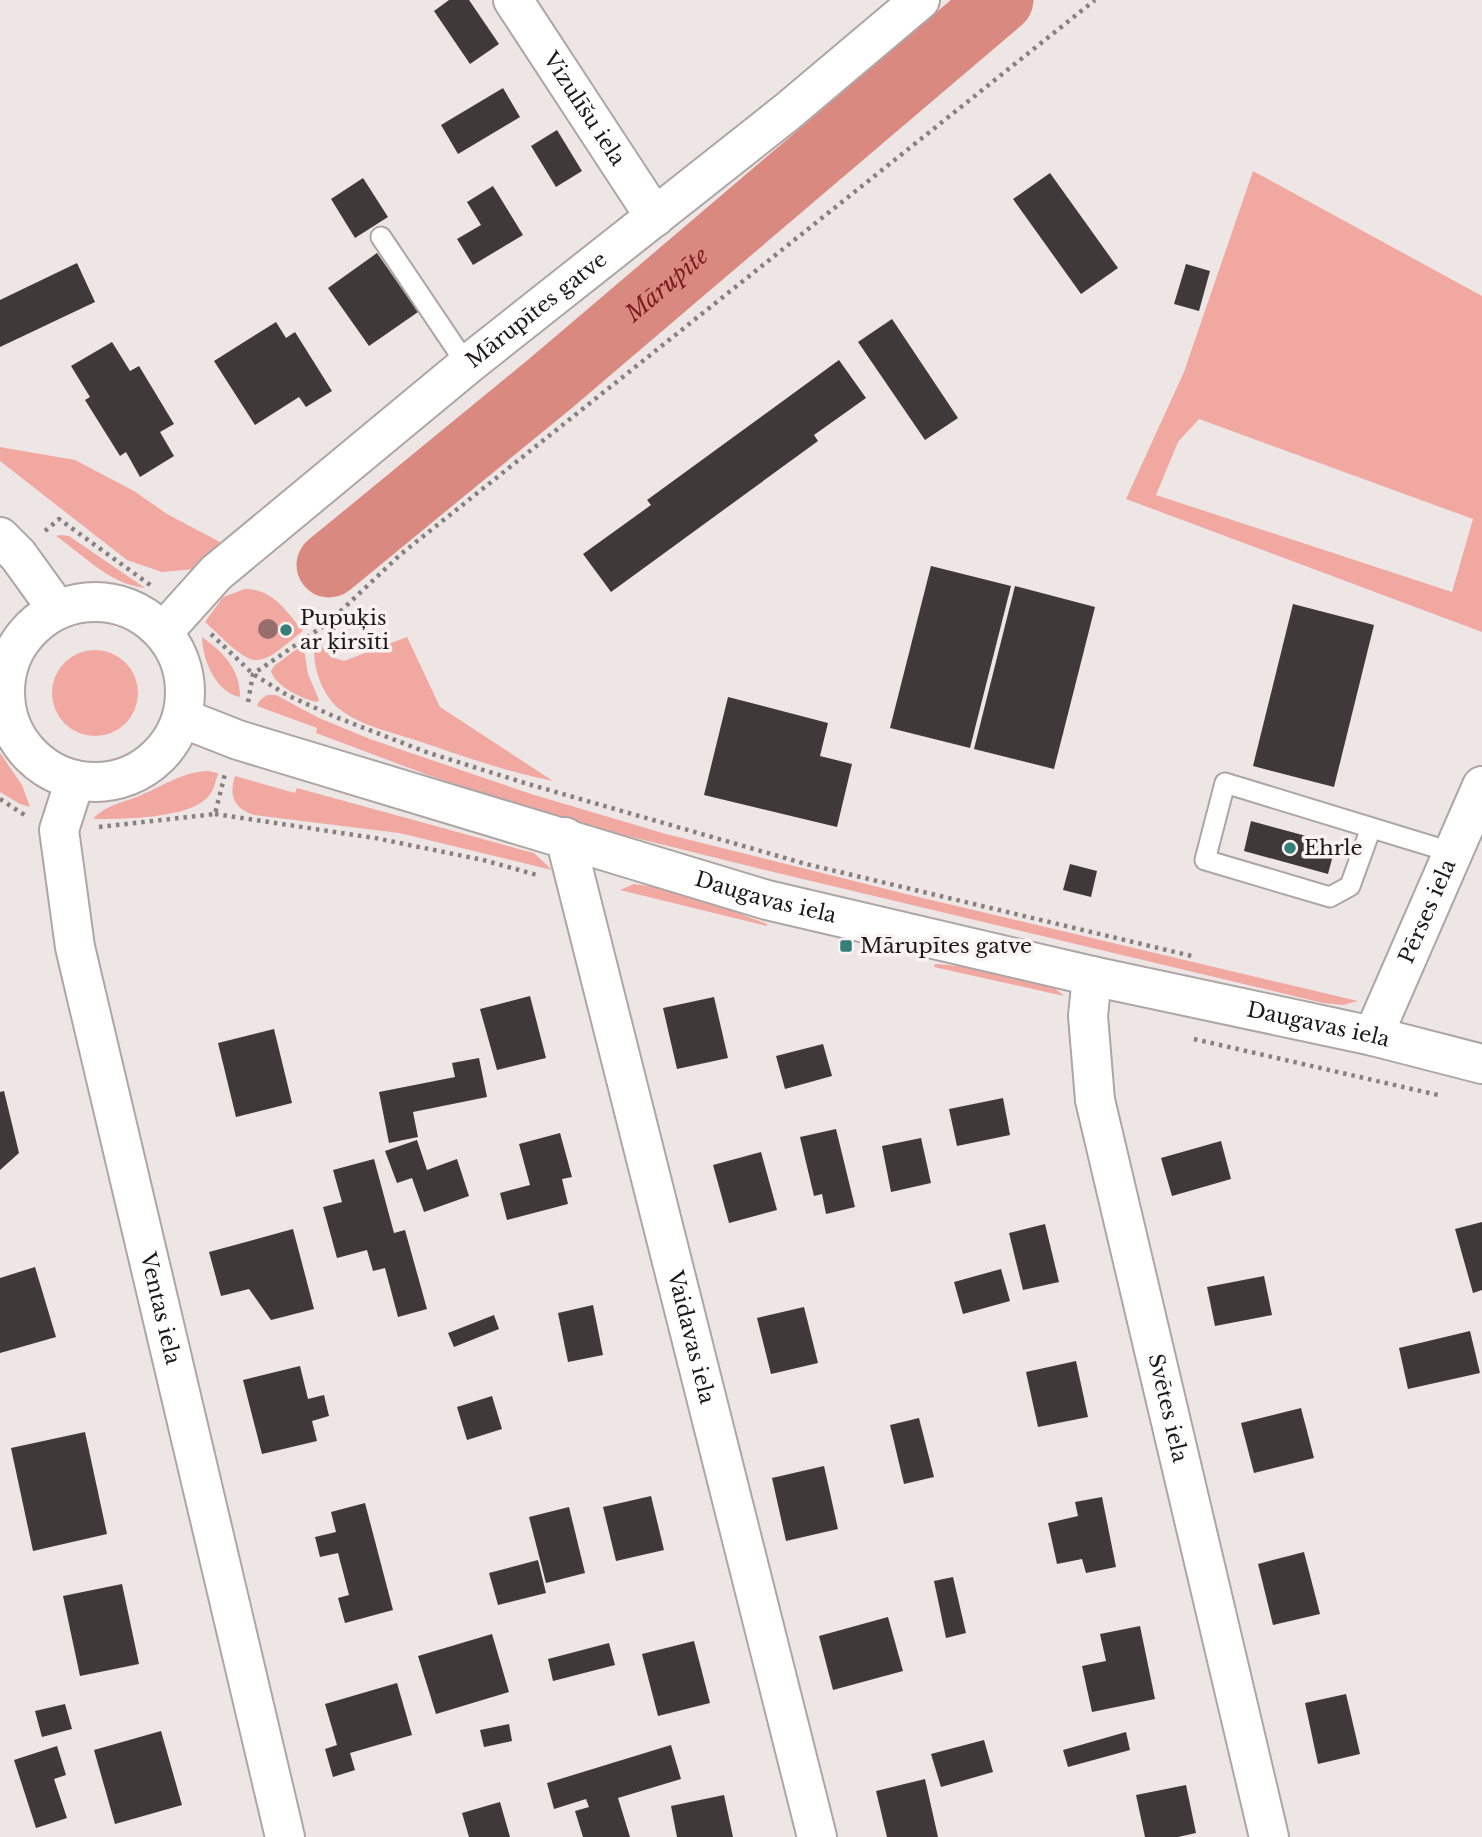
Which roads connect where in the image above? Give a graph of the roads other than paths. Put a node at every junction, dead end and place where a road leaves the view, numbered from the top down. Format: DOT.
graph roads {
  1 [pos="513,0"];
  2 [pos="920,0"];
  3 [pos="655,217"];
  4 [pos="381,237"];
  5 [pos="467,365"];
  6 [pos="9,546"];
  7 [pos="57,610"];
  8 [pos="174,621"];
  9 [pos="2,683"];
  10 [pos="182,718"];
  11 [pos="75,780"];
  12 [pos="1482,786"];
  13 [pos="1371,828"];
  14 [pos="565,837"];
  15 [pos="1454,853"];
  16 [pos="1093,976"];
  17 [pos="1373,1036"];
  18 [pos="1482,1064"];
  19 [pos="285,1837"];
  20 [pos="817,1837"];
  21 [pos="1269,1837"];
  1 -- 3 [label="street, Vizulīšu iela"];
  2 -- 3 [label="street, Mārupītes gatve"];
  3 -- 5 [label="street, Mārupītes gatve"];
  4 -- 5 [label="lane"];
  5 -- 8 [label="street, Mārupītes gatve"];
  6 -- 7 [label="street"];
  7 -- 8 [label="street"];
  7 -- 9 [label="street"];
  8 -- 10 [label="street"];
  9 -- 11 [label="street"];
  10 -- 11 [label="street"];
  10 -- 14 [label="street, Daugavas iela"];
  11 -- 19 [label="street, Ventas iela"];
  12 -- 15 [label="street, Pērses iela"];
  13 -- 13 [label="lane"];
  13 -- 15 [label="lane"];
  14 -- 16 [label="street, Daugavas iela"];
  14 -- 20 [label="street, Vaidavas iela"];
  15 -- 17 [label="street, Pērses iela"];
  16 -- 17 [label="street, Daugavas iela"];
  16 -- 21 [label="street, Svētes iela"];
  17 -- 18 [label="street, Daugavas iela"];
}
